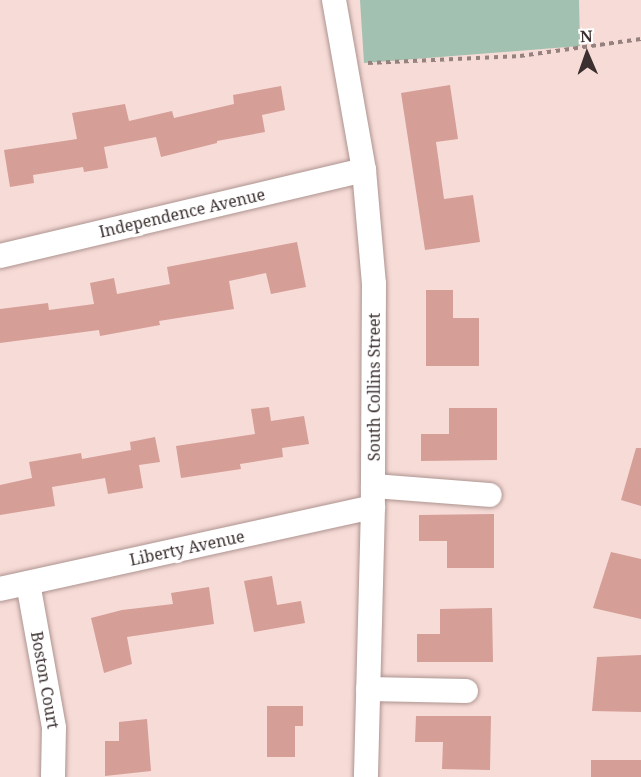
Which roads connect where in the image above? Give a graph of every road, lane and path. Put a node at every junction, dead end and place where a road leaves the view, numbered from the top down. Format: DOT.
graph roads {
  1 [pos="334,0"];
  2 [pos="641,39"];
  3 [pos="364,63"];
  4 [pos="364,170"];
  5 [pos="0,256"];
  6 [pos="490,495"];
  7 [pos="373,496"];
  8 [pos="28,583"];
  9 [pos="0,589"];
  10 [pos="368,689"];
  11 [pos="466,691"];
  12 [pos="53,777"];
  13 [pos="366,777"];
  1 -- 4 [label="street, South Collins Street"];
  2 -- 3 [label="path"];
  4 -- 5 [label="street, Independence Avenue"];
  4 -- 7 [label="street, South Collins Street"];
  6 -- 7 [label="street, Liberty Avenue"];
  7 -- 8 [label="street, Liberty Avenue"];
  7 -- 10 [label="street, South Collins Street"];
  8 -- 9 [label="street, Liberty Avenue"];
  8 -- 12 [label="street, Boston Court"];
  10 -- 11 [label="street"];
  10 -- 13 [label="street, South Collins Street"];
}
